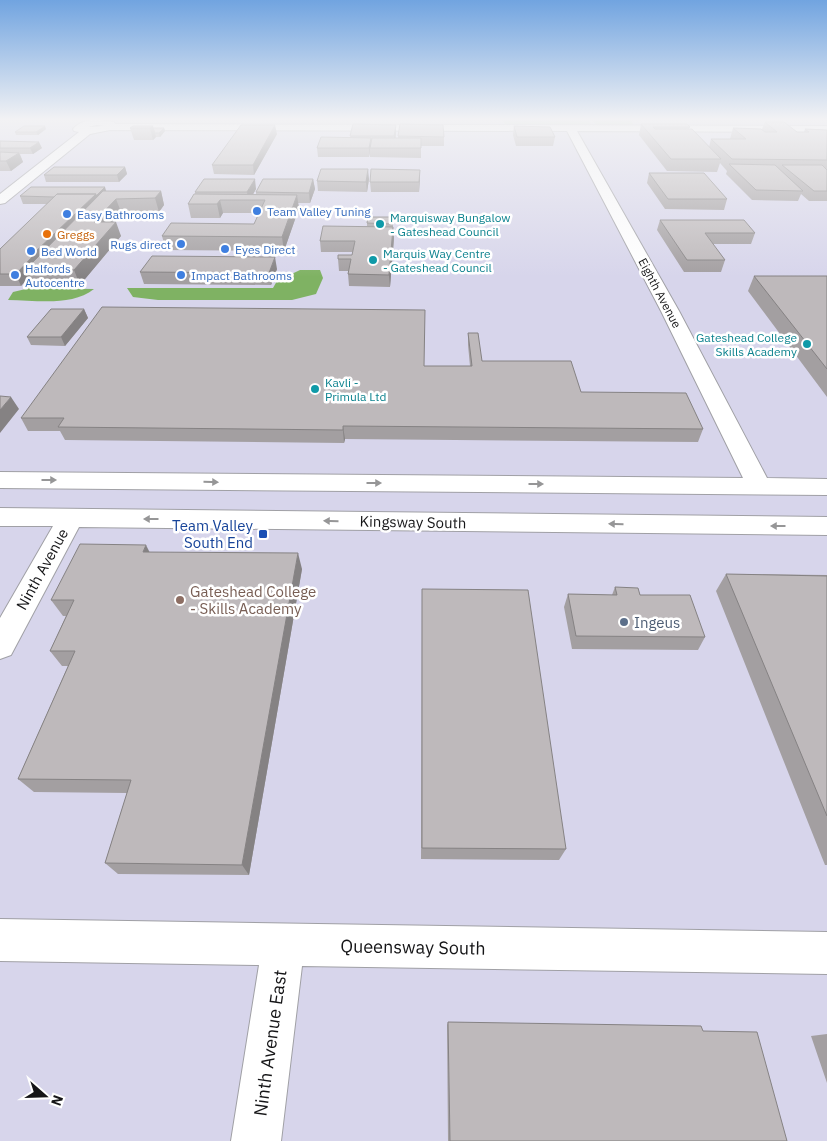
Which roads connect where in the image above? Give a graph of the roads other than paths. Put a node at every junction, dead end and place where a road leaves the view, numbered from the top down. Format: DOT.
graph roads {
  1 [pos="37,171"];
  2 [pos="594,171"];
  3 [pos="0,200"];
  4 [pos="0,480"];
  5 [pos="759,486"];
  6 [pos="827,487"];
  7 [pos="0,517"];
  8 [pos="70,518"];
  9 [pos="827,526"];
  10 [pos="0,646"];
  11 [pos="0,940"];
  12 [pos="283,946"];
  13 [pos="827,954"];
  14 [pos="256,1141"];
  1 -- 3 [label="street"];
  2 -- 5 [label="street, Eighth Avenue"];
  4 -- 5 [label="street, one-way"];
  5 -- 6 [label="street"];
  7 -- 8 [label="street, Kingsway South"];
  9 -- 8 [label="street, Kingsway South, one-way"];
  8 -- 10 [label="street, Ninth Avenue"];
  11 -- 12 [label="street, Queensway South"];
  12 -- 13 [label="street, Queensway South"];
  12 -- 14 [label="street, Ninth Avenue East"];
}
